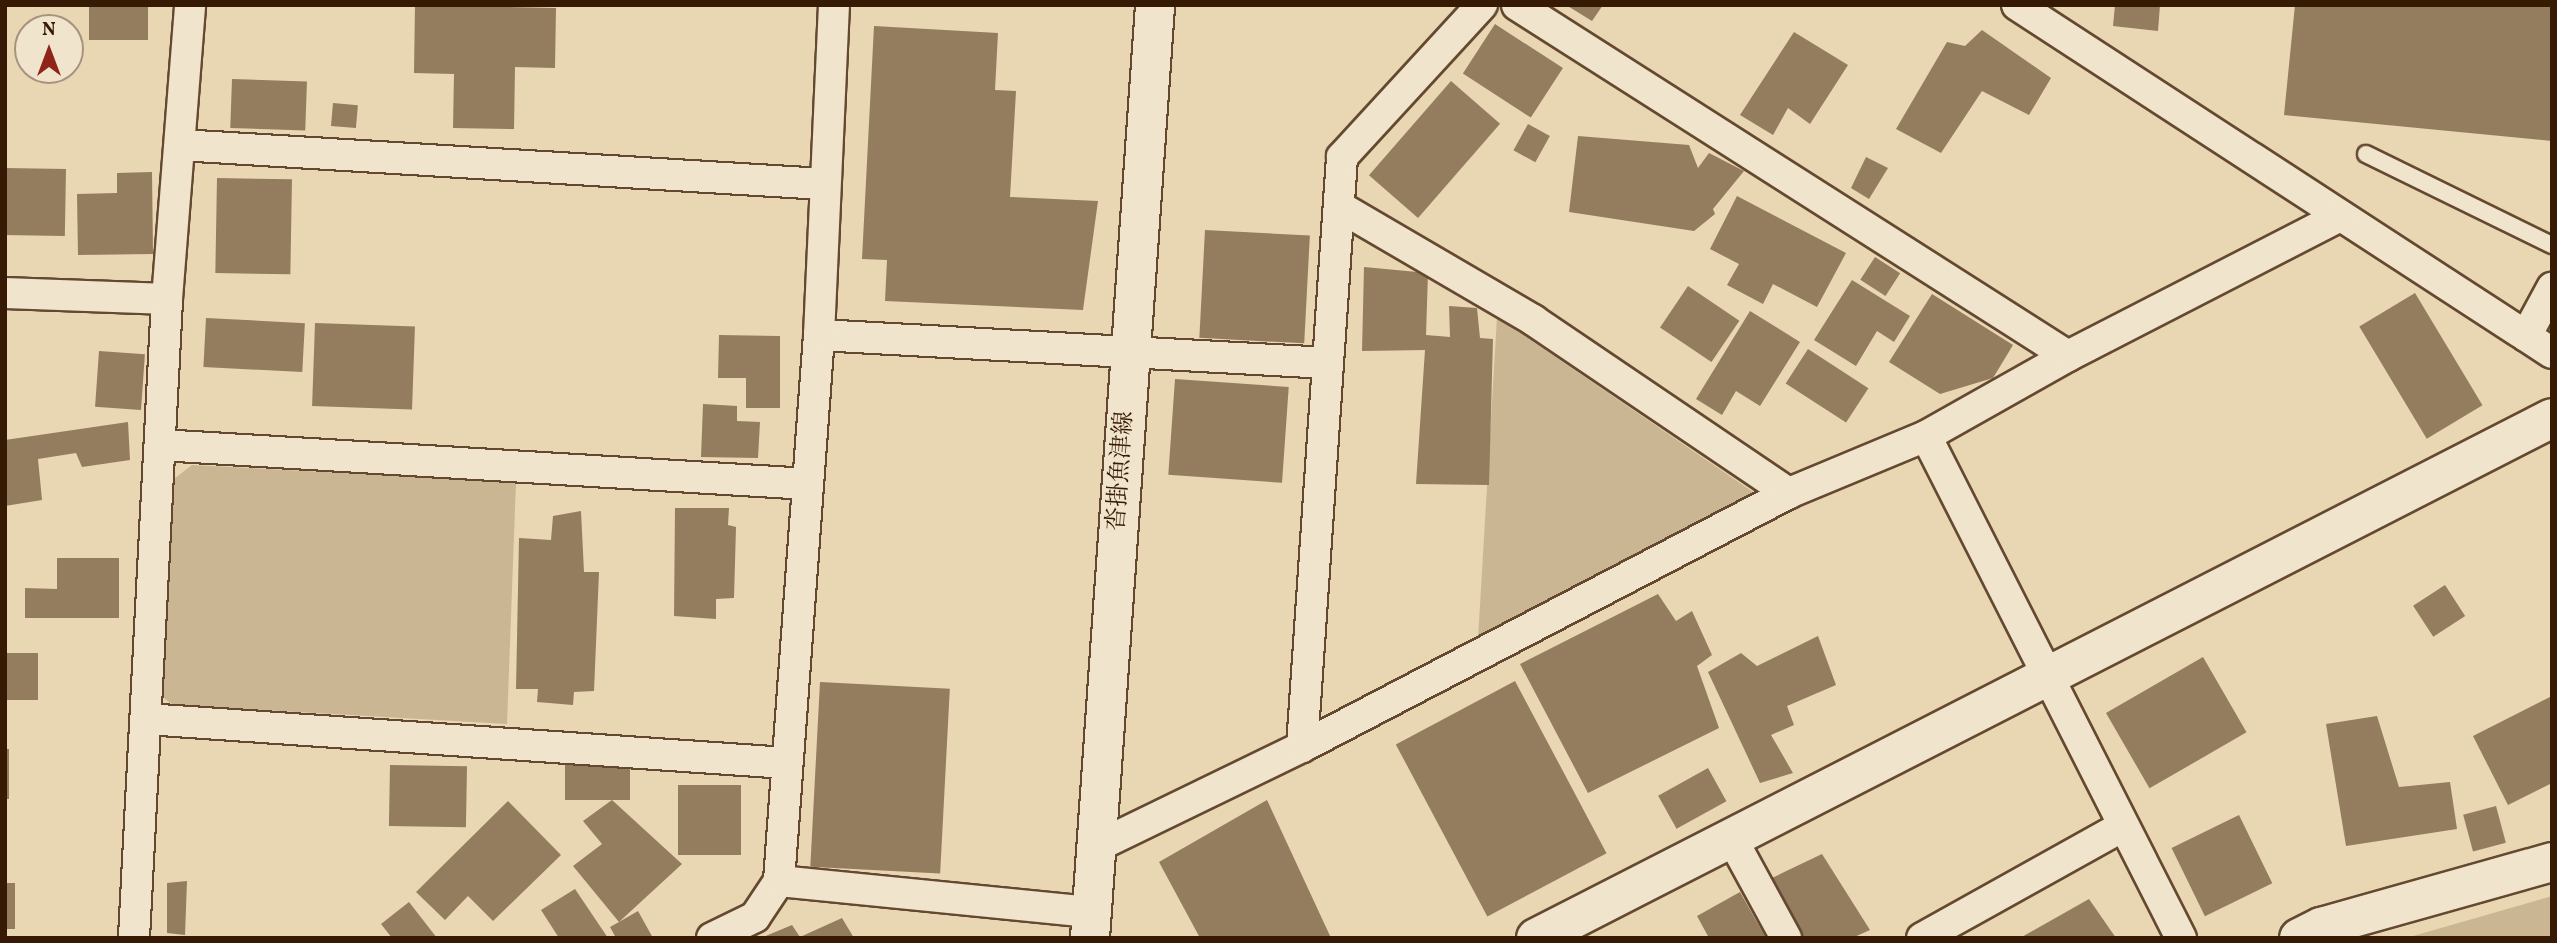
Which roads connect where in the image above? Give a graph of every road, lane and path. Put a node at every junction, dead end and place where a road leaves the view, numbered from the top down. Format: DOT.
graph roads {
  1 [pos="190,5"];
  2 [pos="834,5"];
  3 [pos="1155,5"];
  4 [pos="1482,5"];
  5 [pos="1517,5"];
  6 [pos="2017,5"];
  7 [pos="180,145"];
  8 [pos="2366,153"];
  9 [pos="824,184"];
  10 [pos="1340,207"];
  11 [pos="2340,216"];
  12 [pos="2552,245"];
  13 [pos="2552,288"];
  14 [pos="5,293"];
  15 [pos="167,299"];
  16 [pos="819,335"];
  17 [pos="2526,336"];
  18 [pos="1130,351"];
  19 [pos="2552,353"];
  20 [pos="2068,356"];
  21 [pos="1328,363"];
  22 [pos="2552,418"];
  23 [pos="1926,436"];
  24 [pos="160,444"];
  25 [pos="808,484"];
  26 [pos="1789,493"];
  27 [pos="2045,676"];
  28 [pos="146,719"];
  29 [pos="1302,747"];
  30 [pos="786,763"];
  31 [pos="2123,826"];
  32 [pos="1731,838"];
  33 [pos="1098,845"];
  34 [pos="2552,862"];
  35 [pos="779,881"];
  36 [pos="1091,925"];
  37 [pos="134,938"];
  38 [pos="712,938"];
  39 [pos="1536,938"];
  40 [pos="1786,938"];
  41 [pos="1922,938"];
  42 [pos="2181,938"];
  43 [pos="2299,938"];
  1 -- 7 [label="street"];
  2 -- 9 [label="street"];
  3 -- 18 [label="street, 沓掛魚津線"];
  4 -- 10 [label="street"];
  5 -- 20 [label="street"];
  6 -- 11 [label="street"];
  7 -- 9 [label="street"];
  7 -- 15 [label="street"];
  8 -- 12 [label="lane"];
  9 -- 16 [label="street"];
  10 -- 21 [label="street"];
  10 -- 26 [label="street"];
  11 -- 17 [label="street"];
  11 -- 20 [label="street"];
  13 -- 17 [label="street"];
  14 -- 15 [label="street"];
  15 -- 24 [label="street"];
  16 -- 18 [label="street"];
  16 -- 25 [label="street"];
  17 -- 19 [label="street"];
  18 -- 21 [label="street"];
  18 -- 33 [label="street, 沓掛魚津線"];
  20 -- 23 [label="street"];
  21 -- 29 [label="street"];
  22 -- 27 [label="street"];
  23 -- 26 [label="street"];
  23 -- 27 [label="street"];
  24 -- 25 [label="street"];
  24 -- 28 [label="street"];
  25 -- 30 [label="street"];
  26 -- 29 [label="street"];
  27 -- 31 [label="street"];
  27 -- 32 [label="street"];
  28 -- 30 [label="street"];
  28 -- 37 [label="street"];
  29 -- 33 [label="street"];
  30 -- 35 [label="street"];
  31 -- 41 [label="street"];
  31 -- 42 [label="street"];
  32 -- 39 [label="street"];
  32 -- 40 [label="street"];
  33 -- 36 [label="street, 沓掛魚津線"];
  34 -- 43 [label="street"];
  35 -- 36 [label="street"];
  35 -- 38 [label="street"];
}
